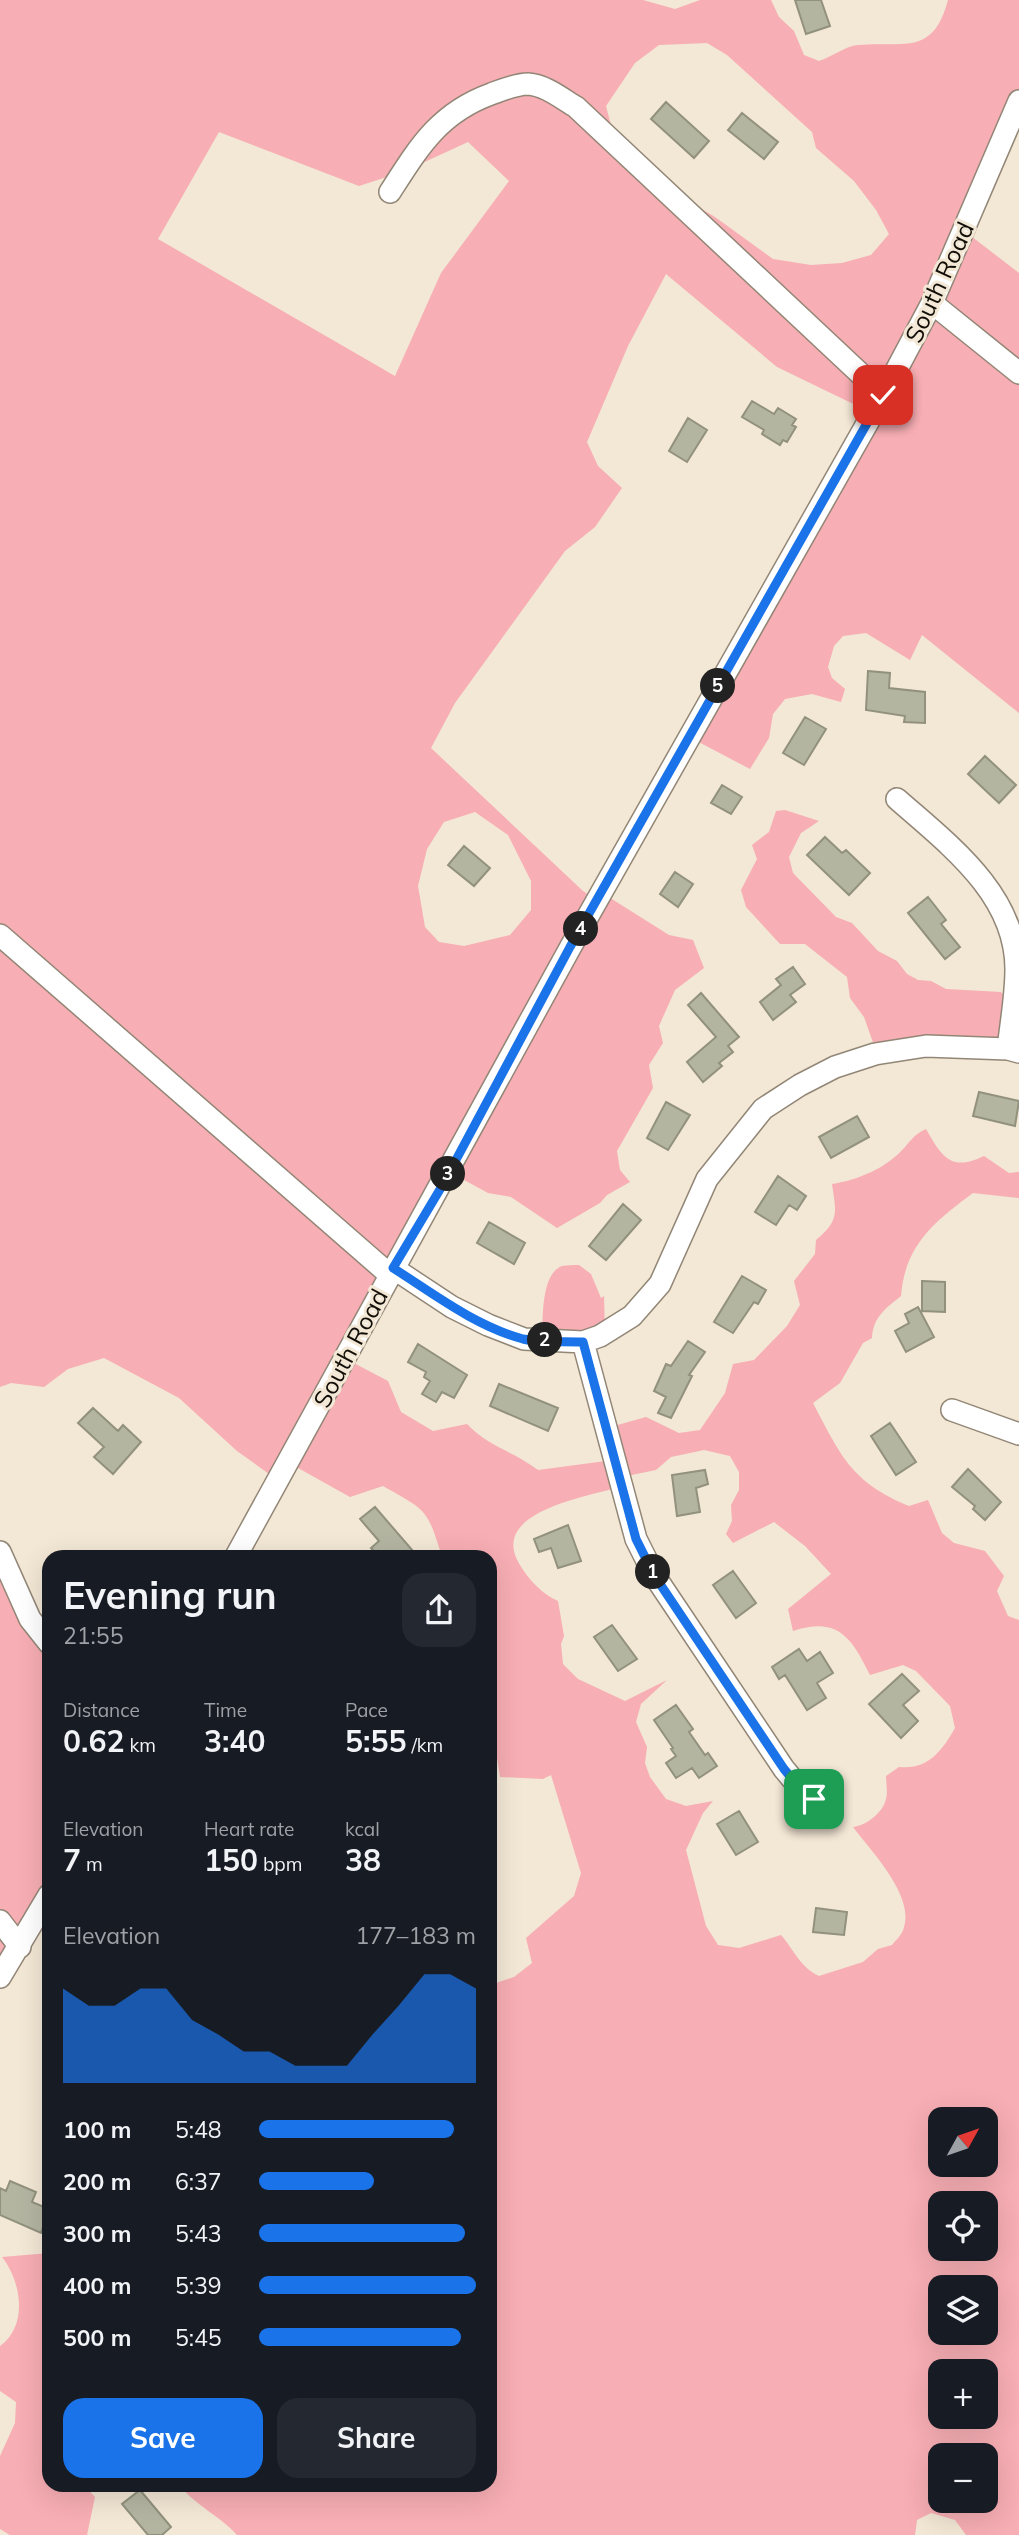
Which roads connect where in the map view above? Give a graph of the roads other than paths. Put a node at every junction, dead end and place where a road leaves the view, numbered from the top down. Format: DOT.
graph roads {
  1 [pos="1019,101"];
  2 [pos="390,192"];
  3 [pos="932,303"];
  4 [pos="1019,373"];
  5 [pos="883,395"];
  6 [pos="897,799"];
  7 [pos="0,935"];
  8 [pos="1014,1051"];
  9 [pos="392,1271"];
  10 [pos="583,1342"];
  11 [pos="952,1409"];
  12 [pos="1019,1434"];
  13 [pos="239,1550"];
  14 [pos="0,1552"];
  15 [pos="42,1634"];
  16 [pos="825,1807"];
  17 [pos="42,1908"];
  18 [pos="0,1921"];
  19 [pos="20,1947"];
  20 [pos="0,1977"];
  1 -- 3 [label="street, South Road"];
  2 -- 5 [label="street"];
  3 -- 4 [label="street"];
  3 -- 5 [label="street, South Road"];
  5 -- 9 [label="street, South Road"];
  6 -- 8 [label="street"];
  7 -- 9 [label="street"];
  8 -- 10 [label="street"];
  9 -- 10 [label="street"];
  9 -- 13 [label="street, South Road"];
  10 -- 16 [label="street"];
  11 -- 12 [label="street"];
  14 -- 15 [label="street"];
  17 -- 19 [label="street"];
  18 -- 19 [label="street"];
  19 -- 20 [label="street"];
}
